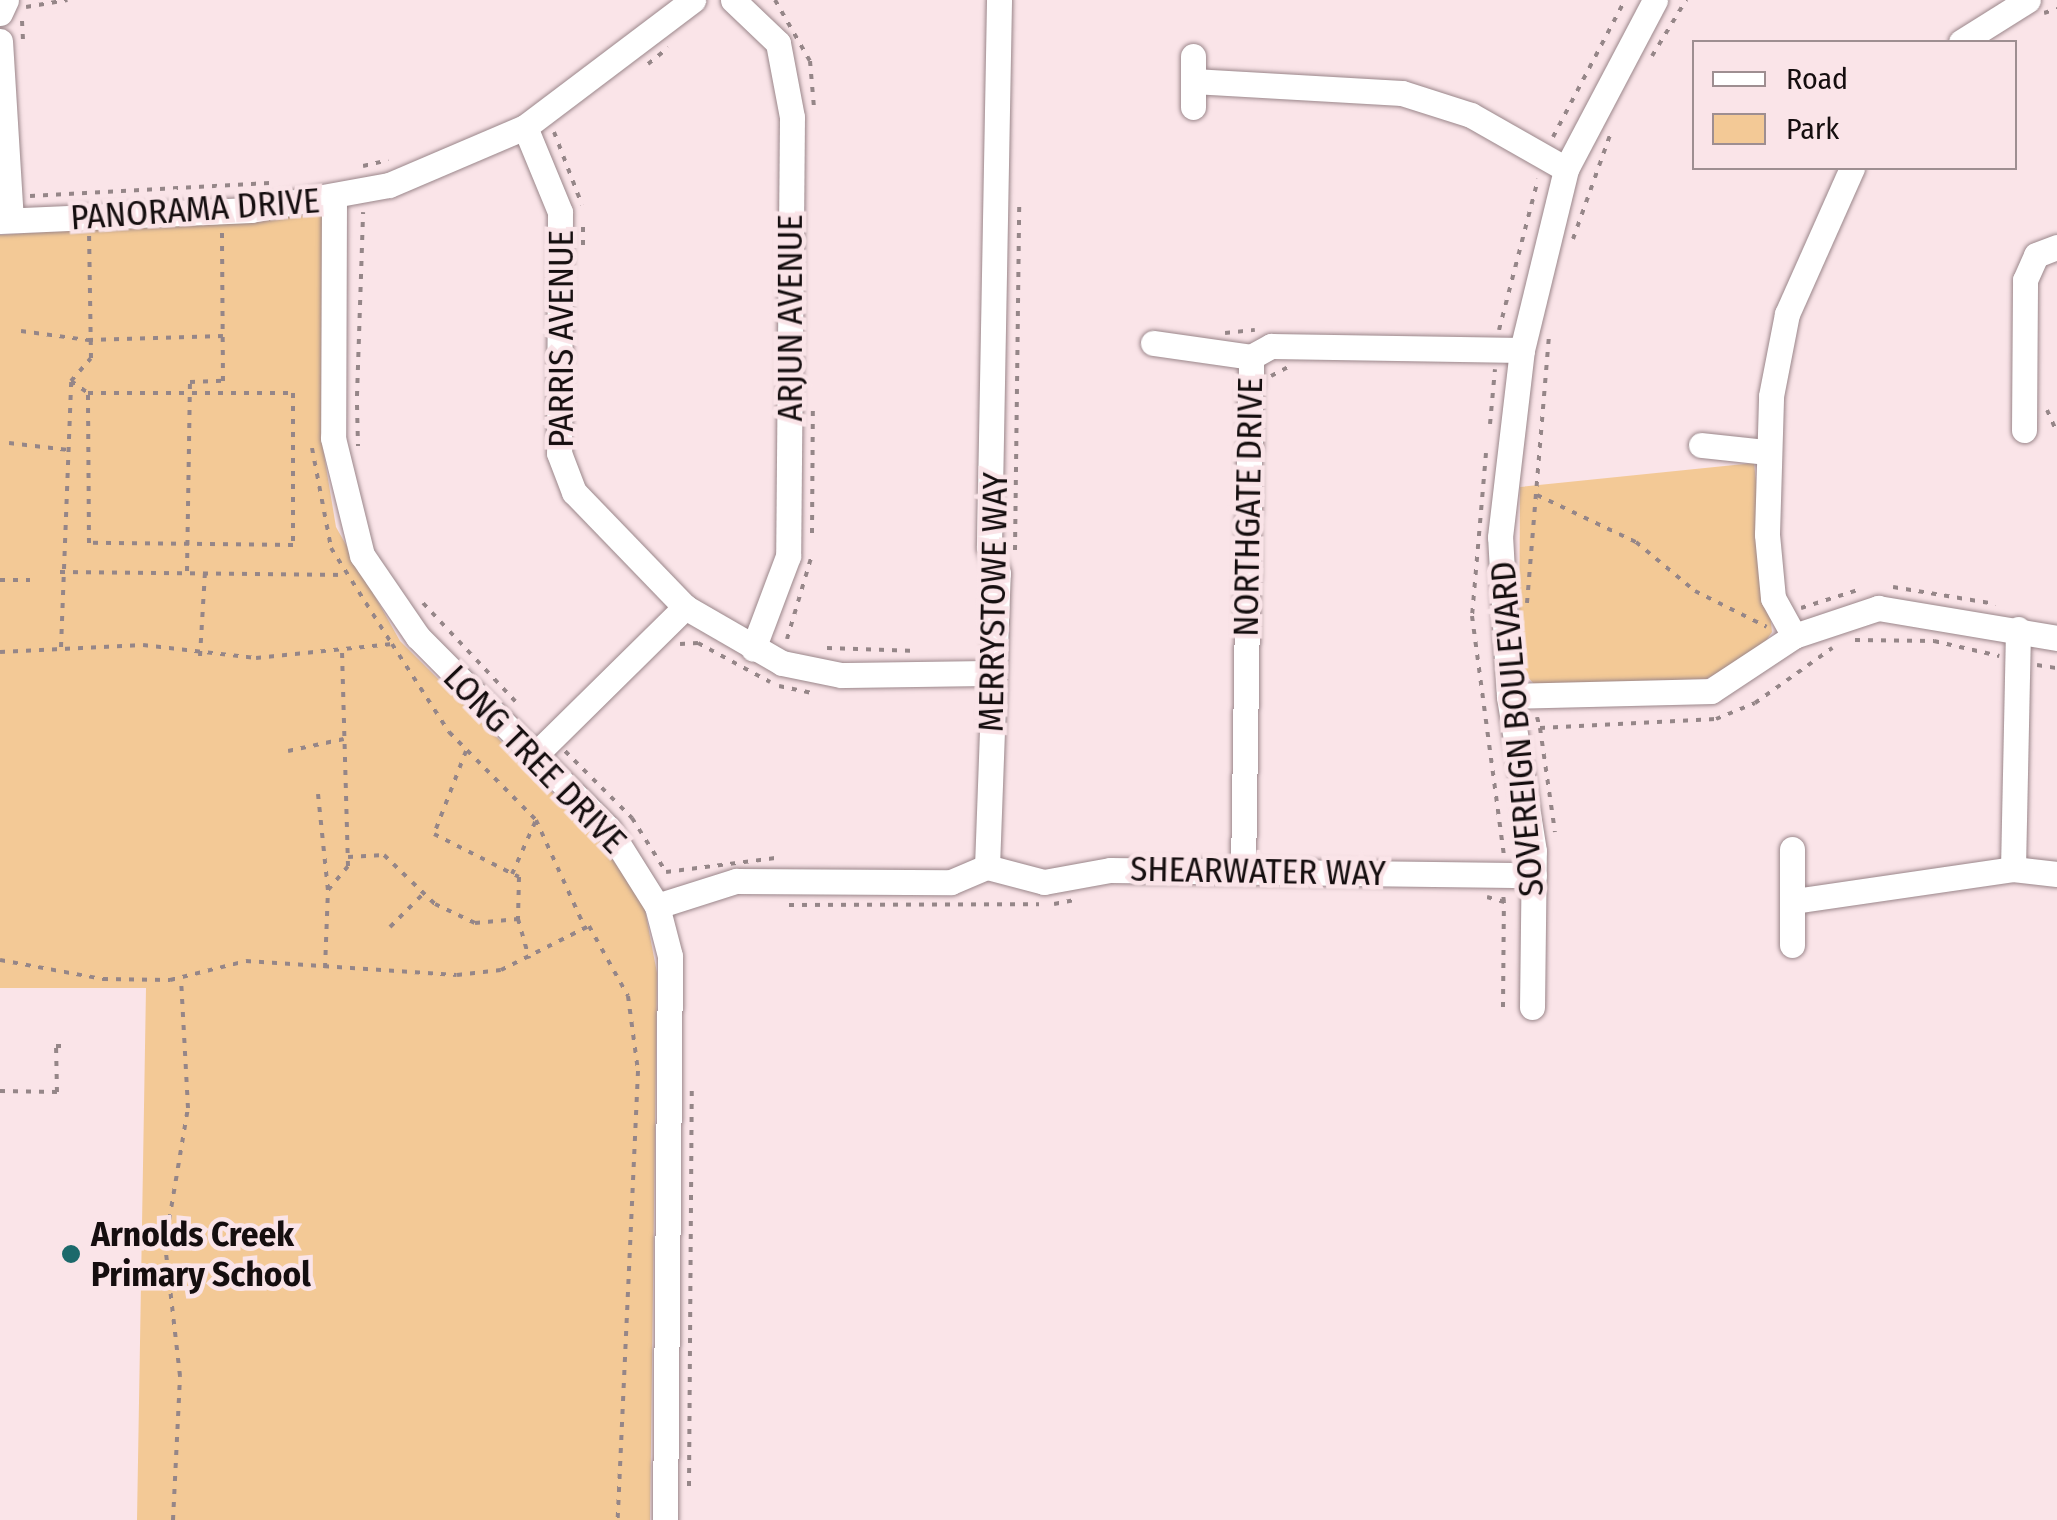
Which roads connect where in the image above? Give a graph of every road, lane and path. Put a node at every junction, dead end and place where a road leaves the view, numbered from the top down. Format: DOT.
graph roads {
  1 [pos="6,0"];
  2 [pos="67,0"];
  3 [pos="693,0"];
  4 [pos="733,0"];
  5 [pos="999,0"];
  6 [pos="1625,0"];
  7 [pos="1655,0"];
  8 [pos="1686,0"];
  9 [pos="2028,0"];
  10 [pos="0,14"];
  11 [pos="676,40"];
  12 [pos="1964,40"];
  13 [pos="0,42"];
  14 [pos="24,57"];
  15 [pos="1643,71"];
  16 [pos="636,72"];
  17 [pos="1193,81"];
  18 [pos="1616,120"];
  19 [pos="566,124"];
  20 [pos="538,136"];
  21 [pos="408,153"];
  22 [pos="1556,163"];
  23 [pos="356,168"];
  24 [pos="1851,170"];
  25 [pos="30,176"];
  26 [pos="278,182"];
  27 [pos="1019,199"];
  28 [pos="334,200"];
  29 [pos="368,207"];
  30 [pos="6,220"];
  31 [pos="205,226"];
  32 [pos="88,230"];
  33 [pos="1570,246"];
  34 [pos="2057,248"];
  35 [pos="583,266"];
  36 [pos="1550,329"];
  37 [pos="21,330"];
  38 [pos="223,336"];
  39 [pos="1492,338"];
  40 [pos="88,340"];
  41 [pos="1152,343"];
  42 [pos="1290,346"];
  43 [pos="1522,350"];
  44 [pos="1251,357"];
  45 [pos="71,380"];
  46 [pos="1267,386"];
  47 [pos="88,392"];
  48 [pos="190,393"];
  49 [pos="2024,430"];
  50 [pos="312,438"];
  51 [pos="9,443"];
  52 [pos="1701,445"];
  53 [pos="70,450"];
  54 [pos="1767,452"];
  55 [pos="358,454"];
  56 [pos="1537,495"];
  57 [pos="187,545"];
  58 [pos="1014,558"];
  59 [pos="187,571"];
  60 [pos="205,571"];
  61 [pos="60,572"];
  62 [pos="346,576"];
  63 [pos="0,580"];
  64 [pos="30,580"];
  65 [pos="420,599"];
  66 [pos="686,607"];
  67 [pos="1794,615"];
  68 [pos="1527,620"];
  69 [pos="2018,628"];
  70 [pos="2057,638"];
  71 [pos="392,644"];
  72 [pos="786,644"];
  73 [pos="676,645"];
  74 [pos="342,646"];
  75 [pos="801,646"];
  76 [pos="61,647"];
  77 [pos="816,647"];
  78 [pos="752,649"];
  79 [pos="928,651"];
  80 [pos="0,652"];
  81 [pos="200,656"];
  82 [pos="2018,662"];
  83 [pos="2057,668"];
  84 [pos="992,673"];
  85 [pos="832,693"];
  86 [pos="1521,696"];
  87 [pos="522,709"];
  88 [pos="344,739"];
  89 [pos="581,739"];
  90 [pos="551,749"];
  91 [pos="467,750"];
  92 [pos="288,751"];
  93 [pos="318,794"];
  94 [pos="536,820"];
  95 [pos="1792,849"];
  96 [pos="347,856"];
  97 [pos="779,858"];
  98 [pos="987,867"];
  99 [pos="2013,868"];
  100 [pos="1243,871"];
  101 [pos="512,874"];
  102 [pos="1507,874"];
  103 [pos="2057,874"];
  104 [pos="1534,875"];
  105 [pos="328,890"];
  106 [pos="1092,893"];
  107 [pos="424,894"];
  108 [pos="1473,897"];
  109 [pos="1794,901"];
  110 [pos="1504,902"];
  111 [pos="784,904"];
  112 [pos="657,906"];
  113 [pos="518,919"];
  114 [pos="390,927"];
  115 [pos="585,928"];
  116 [pos="1792,944"];
  117 [pos="529,958"];
  118 [pos="0,960"];
  119 [pos="325,970"];
  120 [pos="181,979"];
  121 [pos="1504,1007"];
  122 [pos="1532,1007"];
  123 [pos="64,1046"];
  124 [pos="0,1091"];
  125 [pos="173,1520"];
  126 [pos="618,1520"];
  127 [pos="665,1520"];
  1 -- 10 [label="street"];
  2 -- 14 [label="path"];
  3 -- 20 [label="street, PANORAMA DRIVE"];
  4 -- 78 [label="street, ARJUN AVENUE"];
  5 -- 84 [label="street, MERRYSTOWE WAY"];
  6 -- 22 [label="path"];
  7 -- 22 [label="street, SOVEREIGN BOULEVARD"];
  8 -- 15 [label="path"];
  9 -- 12 [label="street"];
  11 -- 16 [label="path"];
  13 -- 30 [label="street"];
  17 -- 22 [label="street"];
  18 -- 33 [label="path"];
  19 -- 20 [label="path"];
  20 -- 28 [label="street, PANORAMA DRIVE"];
  20 -- 35 [label="path"];
  20 -- 66 [label="street, PARRIS AVENUE"];
  21 -- 23 [label="path"];
  22 -- 39 [label="path"];
  22 -- 43 [label="street, SOVEREIGN BOULEVARD"];
  24 -- 54 [label="street"];
  25 -- 26 [label="path"];
  27 -- 58 [label="path"];
  28 -- 32 [label="street, PANORAMA DRIVE"];
  28 -- 90 [label="street, LONG TREE DRIVE"];
  29 -- 55 [label="path"];
  30 -- 32 [label="street, PANORAMA DRIVE"];
  31 -- 38 [label="path"];
  32 -- 40 [label="path"];
  34 -- 49 [label="street"];
  36 -- 56 [label="path"];
  37 -- 40 [label="path"];
  38 -- 40 [label="path"];
  38 -- 48 [label="path"];
  39 -- 42 [label="street, NORTHGATE DRIVE"];
  39 -- 43 [label="street, NORTHGATE DRIVE"];
  39 -- 102 [label="path"];
  40 -- 45 [label="path"];
  41 -- 44 [label="street"];
  42 -- 44 [label="street, NORTHGATE DRIVE"];
  42 -- 46 [label="path"];
  43 -- 86 [label="street, SOVEREIGN BOULEVARD"];
  44 -- 100 [label="street, NORTHGATE DRIVE"];
  45 -- 47 [label="path"];
  45 -- 53 [label="path"];
  47 -- 48 [label="path"];
  47 -- 57 [label="path"];
  48 -- 57 [label="path"];
  48 -- 57 [label="path"];
  50 -- 62 [label="path"];
  51 -- 53 [label="path"];
  52 -- 54 [label="street"];
  53 -- 61 [label="path"];
  54 -- 67 [label="street"];
  56 -- 67 [label="path"];
  56 -- 68 [label="path"];
  57 -- 59 [label="path"];
  59 -- 60 [label="path"];
  59 -- 61 [label="path"];
  60 -- 62 [label="path"];
  60 -- 81 [label="path"];
  61 -- 76 [label="path"];
  62 -- 71 [label="path"];
  63 -- 64 [label="path"];
  65 -- 87 [label="path"];
  66 -- 78 [label="street, PARRIS AVENUE"];
  66 -- 90 [label="street"];
  67 -- 69 [label="street"];
  67 -- 86 [label="street"];
  69 -- 70 [label="street"];
  69 -- 82 [label="street"];
  71 -- 74 [label="path"];
  71 -- 91 [label="path"];
  72 -- 75 [label="path"];
  73 -- 85 [label="path"];
  74 -- 81 [label="path"];
  74 -- 88 [label="path"];
  76 -- 80 [label="path"];
  76 -- 81 [label="path"];
  77 -- 79 [label="path"];
  78 -- 84 [label="street, PARRIS AVENUE"];
  82 -- 83 [label="path"];
  82 -- 86 [label="path"];
  82 -- 99 [label="street"];
  84 -- 98 [label="street, MERRYSTOWE WAY"];
  86 -- 104 [label="street, SOVEREIGN BOULEVARD"];
  88 -- 92 [label="path"];
  88 -- 96 [label="path"];
  89 -- 90 [label="path"];
  90 -- 97 [label="path"];
  90 -- 112 [label="street, LONG TREE DRIVE"];
  91 -- 94 [label="path"];
  91 -- 101 [label="path"];
  93 -- 105 [label="path"];
  94 -- 101 [label="path"];
  94 -- 115 [label="path"];
  95 -- 109 [label="street"];
  96 -- 105 [label="path"];
  96 -- 107 [label="path"];
  98 -- 100 [label="street, SHEARWATER WAY"];
  98 -- 112 [label="street"];
  99 -- 103 [label="street"];
  99 -- 109 [label="street"];
  100 -- 102 [label="street, SHEARWATER WAY"];
  101 -- 113 [label="path"];
  102 -- 104 [label="street, SHEARWATER WAY"];
  102 -- 110 [label="path"];
  104 -- 122 [label="street, SOVEREIGN BOULEVARD"];
  105 -- 119 [label="path"];
  106 -- 111 [label="path"];
  107 -- 113 [label="path"];
  107 -- 114 [label="path"];
  108 -- 110 [label="path"];
  109 -- 116 [label="street"];
  110 -- 121 [label="path"];
  112 -- 127 [label="street, LONG TREE DRIVE"];
  113 -- 117 [label="path"];
  115 -- 117 [label="path"];
  115 -- 126 [label="path"];
  117 -- 119 [label="path"];
  118 -- 120 [label="path"];
  119 -- 120 [label="path"];
  120 -- 125 [label="path"];
  123 -- 124 [label="path"];
}
